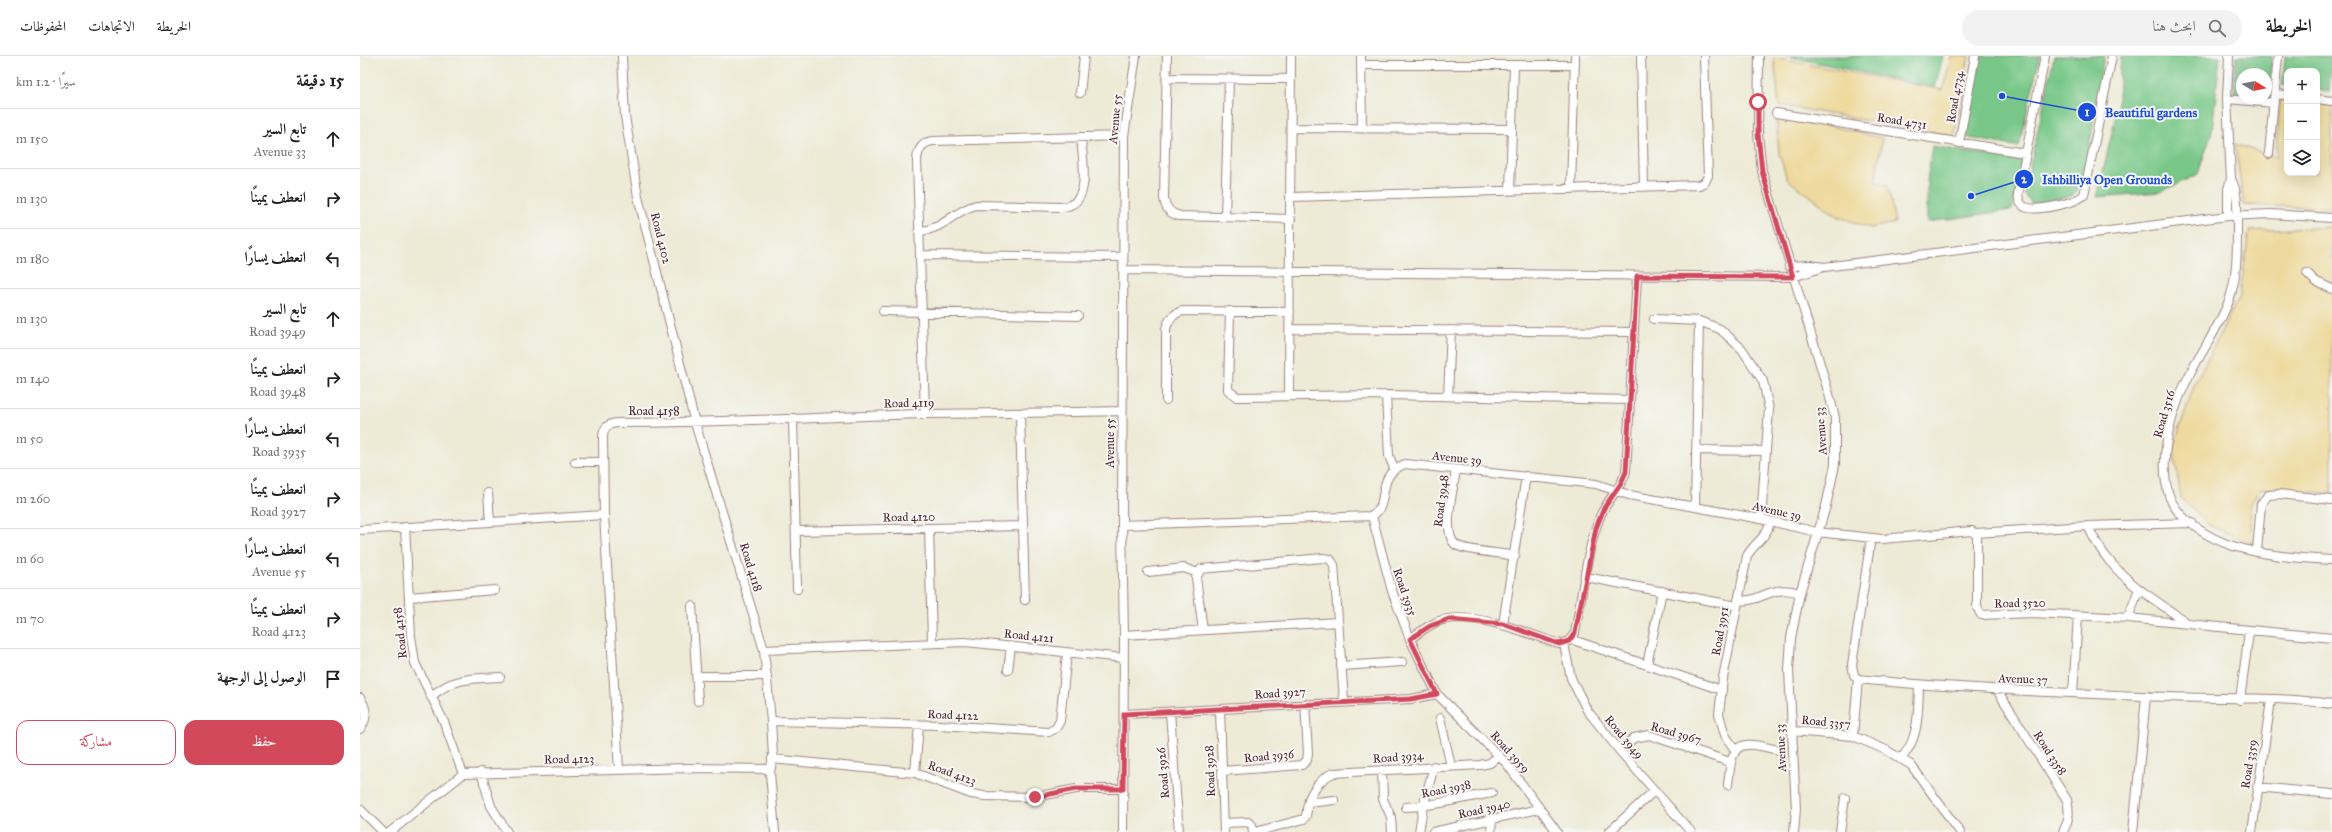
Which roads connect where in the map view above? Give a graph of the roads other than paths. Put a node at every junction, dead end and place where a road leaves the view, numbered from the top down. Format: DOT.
graph roads {
  1 [pos="622,56"];
  2 [pos="1084,56"];
  3 [pos="1136,56"];
  4 [pos="1167,56"];
  5 [pos="1291,56"];
  6 [pos="1361,56"];
  7 [pos="1575,56"];
  8 [pos="1641,56"];
  9 [pos="1704,56"];
  10 [pos="1759,56"];
  11 [pos="1975,56"];
  12 [pos="2045,56"];
  13 [pos="2112,56"];
  14 [pos="2229,56"];
  15 [pos="2278,56"];
  16 [pos="1362,65"];
  17 [pos="1514,65"];
  18 [pos="1575,65"];
  19 [pos="1167,78"];
  20 [pos="1229,79"];
  21 [pos="1291,79"];
  22 [pos="1080,93"];
  23 [pos="2275,94"];
  24 [pos="2284,95"];
  25 [pos="2320,99"];
  26 [pos="2227,100"];
  27 [pos="2332,101"];
  28 [pos="2274,103"];
  29 [pos="1776,114"];
  30 [pos="1291,128"];
  31 [pos="1362,129"];
  32 [pos="1511,129"];
  33 [pos="1124,136"];
  34 [pos="1081,137"];
  35 [pos="1959,143"];
  36 [pos="2025,153"];
  37 [pos="2269,154"];
  38 [pos="2231,179"];
  39 [pos="1644,187"];
  40 [pos="1571,189"];
  41 [pos="1510,191"];
  42 [pos="1291,197"];
  43 [pos="2237,215"];
  44 [pos="2228,216"];
  45 [pos="1225,217"];
  46 [pos="2332,218"];
  47 [pos="1290,219"];
  48 [pos="920,231"];
  49 [pos="921,255"];
  50 [pos="1123,257"];
  51 [pos="1789,266"];
  52 [pos="1824,267"];
  53 [pos="1123,270"];
  54 [pos="1290,272"];
  55 [pos="2308,274"];
  56 [pos="1637,276"];
  57 [pos="1793,277"];
  58 [pos="2332,289"];
  59 [pos="883,311"];
  60 [pos="923,311"];
  61 [pos="1230,312"];
  62 [pos="1290,312"];
  63 [pos="1078,316"];
  64 [pos="1654,319"];
  65 [pos="1699,321"];
  66 [pos="1290,329"];
  67 [pos="1451,330"];
  68 [pos="1634,332"];
  69 [pos="1386,395"];
  70 [pos="1290,396"];
  71 [pos="1448,396"];
  72 [pos="1166,400"];
  73 [pos="1630,400"];
  74 [pos="1122,411"];
  75 [pos="925,414"];
  76 [pos="1020,414"];
  77 [pos="793,418"];
  78 [pos="696,423"];
  79 [pos="1696,450"];
  80 [pos="1766,451"];
  81 [pos="575,462"];
  82 [pos="603,462"];
  83 [pos="1394,468"];
  84 [pos="1456,470"];
  85 [pos="1526,476"];
  86 [pos="1616,491"];
  87 [pos="488,493"];
  88 [pos="2332,500"];
  89 [pos="1694,507"];
  90 [pos="604,515"];
  91 [pos="1372,516"];
  92 [pos="1762,519"];
  93 [pos="1770,521"];
  94 [pos="490,522"];
  95 [pos="2192,523"];
  96 [pos="1122,525"];
  97 [pos="1023,526"];
  98 [pos="2088,526"];
  99 [pos="405,527"];
  100 [pos="930,528"];
  101 [pos="360,530"];
  102 [pos="796,531"];
  103 [pos="1817,532"];
  104 [pos="1976,533"];
  105 [pos="1871,538"];
  106 [pos="2256,550"];
  107 [pos="1515,556"];
  108 [pos="2332,560"];
  109 [pos="1148,572"];
  110 [pos="1198,573"];
  111 [pos="1586,577"];
  112 [pos="797,589"];
  113 [pos="2138,589"];
  114 [pos="495,590"];
  115 [pos="1662,591"];
  116 [pos="1800,593"];
  117 [pos="408,597"];
  118 [pos="1026,600"];
  119 [pos="1737,603"];
  120 [pos="692,606"];
  121 [pos="2078,616"];
  122 [pos="2128,618"];
  123 [pos="1338,622"];
  124 [pos="2186,622"];
  125 [pos="1503,624"];
  126 [pos="1203,630"];
  127 [pos="2249,632"];
  128 [pos="1124,635"];
  129 [pos="2332,638"];
  130 [pos="1410,639"];
  131 [pos="1570,639"];
  132 [pos="932,642"];
  133 [pos="1011,646"];
  134 [pos="764,650"];
  135 [pos="1067,653"];
  136 [pos="1124,658"];
  137 [pos="1402,662"];
  138 [pos="1647,665"];
  139 [pos="1341,666"];
  140 [pos="1008,670"];
  141 [pos="698,676"];
  142 [pos="768,676"];
  143 [pos="500,677"];
  144 [pos="1858,679"];
  145 [pos="1919,685"];
  146 [pos="1722,690"];
  147 [pos="1997,690"];
  148 [pos="2074,693"];
  149 [pos="1437,694"];
  150 [pos="2146,696"];
  151 [pos="431,697"];
  152 [pos="360,698"];
  153 [pos="2240,700"];
  154 [pos="2271,700"];
  155 [pos="698,701"];
  156 [pos="1344,701"];
  157 [pos="1305,704"];
  158 [pos="2332,704"];
  159 [pos="1220,709"];
  160 [pos="1170,712"];
  161 [pos="1124,714"];
  162 [pos="1440,718"];
  163 [pos="771,721"];
  164 [pos="920,725"];
  165 [pos="360,730"];
  166 [pos="1792,731"];
  167 [pos="1853,736"];
  168 [pos="1618,750"];
  169 [pos="1735,750"];
  170 [pos="1778,750"];
  171 [pos="1499,755"];
  172 [pos="772,759"];
  173 [pos="1900,759"];
  174 [pos="1730,762"];
  175 [pos="1434,766"];
  176 [pos="1451,766"];
  177 [pos="770,769"];
  178 [pos="619,770"];
  179 [pos="1382,770"];
  180 [pos="481,772"];
  181 [pos="1222,772"];
  182 [pos="915,773"];
  183 [pos="462,774"];
  184 [pos="1728,786"];
  185 [pos="2257,787"];
  186 [pos="1123,789"];
  187 [pos="1654,791"];
  188 [pos="1492,793"];
  189 [pos="2332,794"];
  190 [pos="1845,798"];
  191 [pos="1309,800"];
  192 [pos="1334,800"];
  193 [pos="1423,806"];
  194 [pos="1406,807"];
  195 [pos="360,808"];
  196 [pos="1539,809"];
  197 [pos="1492,819"];
  198 [pos="1224,823"];
  199 [pos="1468,828"];
  200 [pos="383,832"];
  201 [pos="390,832"];
  202 [pos="507,832"];
  203 [pos="775,832"];
  204 [pos="1123,832"];
  205 [pos="1180,832"];
  206 [pos="1224,832"];
  207 [pos="1254,832"];
  208 [pos="1392,832"];
  209 [pos="1419,832"];
  210 [pos="1433,832"];
  211 [pos="1491,832"];
  212 [pos="1557,832"];
  213 [pos="1609,832"];
  214 [pos="1691,832"];
  215 [pos="1794,832"];
  216 [pos="1840,832"];
  217 [pos="1960,832"];
  218 [pos="2063,832"];
  219 [pos="2133,832"];
  220 [pos="2252,832"];
  1 -- 78 [label="street, Road 4102"];
  2 -- 22 [label="street"];
  3 -- 33 [label="street, Avenue 55"];
  4 -- 19 [label="street"];
  5 -- 21 [label="street"];
  6 -- 16 [label="street"];
  7 -- 18 [label="street"];
  8 -- 39 [label="street"];
  9 -- 39 [label="street"];
  10 -- 51 [label="street, Avenue 33"];
  11 -- 35 [label="street, Road 4734"];
  12 -- 36 [label="street"];
  13 -- 36 [label="street"];
  14 -- 26 [label="street"];
  15 -- 23 [label="street"];
  16 -- 17 [label="street"];
  16 -- 31 [label="street"];
  17 -- 18 [label="street"];
  17 -- 32 [label="street"];
  18 -- 40 [label="street"];
  19 -- 20 [label="street"];
  19 -- 45 [label="street"];
  20 -- 21 [label="street"];
  20 -- 45 [label="street"];
  21 -- 30 [label="street"];
  23 -- 24 [label="street"];
  23 -- 28 [label="street"];
  25 -- 27 [label="street"];
  26 -- 28 [label="street"];
  26 -- 38 [label="street"];
  28 -- 37 [label="street"];
  29 -- 35 [label="street, Road 4731"];
  30 -- 31 [label="street"];
  30 -- 42 [label="street"];
  31 -- 32 [label="street"];
  32 -- 41 [label="street"];
  33 -- 34 [label="street"];
  33 -- 50 [label="street, Avenue 55"];
  34 -- 48 [label="street"];
  34 -- 48 [label="street"];
  35 -- 36 [label="street, Road 4731"];
  38 -- 43 [label="street, Road 3516"];
  38 -- 44 [label="street"];
  39 -- 40 [label="street"];
  40 -- 41 [label="street"];
  41 -- 42 [label="street"];
  42 -- 47 [label="street"];
  43 -- 44 [label="street"];
  43 -- 46 [label="street"];
  43 -- 95 [label="street, Road 3516"];
  44 -- 52 [label="street"];
  45 -- 47 [label="street"];
  47 -- 54 [label="street"];
  48 -- 49 [label="street"];
  49 -- 50 [label="street"];
  49 -- 60 [label="street"];
  50 -- 53 [label="street, Avenue 55"];
  51 -- 52 [label="street"];
  51 -- 57 [label="street, Avenue 33"];
  52 -- 57 [label="street"];
  53 -- 54 [label="street"];
  53 -- 74 [label="street, Avenue 55"];
  54 -- 56 [label="street"];
  54 -- 62 [label="street"];
  55 -- 58 [label="street"];
  56 -- 57 [label="street"];
  56 -- 68 [label="street, Road 3949"];
  57 -- 103 [label="street, Avenue 33"];
  59 -- 60 [label="street"];
  60 -- 63 [label="street"];
  60 -- 75 [label="street"];
  61 -- 62 [label="street"];
  61 -- 70 [label="street"];
  61 -- 72 [label="street"];
  62 -- 66 [label="street"];
  64 -- 65 [label="street"];
  65 -- 79 [label="street"];
  65 -- 80 [label="street"];
  66 -- 67 [label="street"];
  66 -- 70 [label="street"];
  67 -- 68 [label="street"];
  67 -- 71 [label="street"];
  68 -- 73 [label="street, Road 3949"];
  69 -- 70 [label="street"];
  69 -- 71 [label="street"];
  69 -- 83 [label="street"];
  71 -- 73 [label="street"];
  73 -- 86 [label="street, Road 3949"];
  74 -- 76 [label="street, Road 4119"];
  74 -- 96 [label="street, Avenue 55"];
  75 -- 76 [label="street, Road 4119"];
  75 -- 77 [label="street, Road 4119"];
  76 -- 97 [label="street"];
  77 -- 78 [label="street, Road 4119"];
  77 -- 102 [label="street"];
  78 -- 82 [label="street, Road 4158"];
  78 -- 134 [label="street, Road 4118"];
  79 -- 80 [label="street"];
  79 -- 89 [label="street"];
  80 -- 92 [label="street"];
  81 -- 82 [label="street"];
  82 -- 90 [label="street, Road 4158"];
  83 -- 84 [label="street, Avenue 39"];
  83 -- 91 [label="street"];
  84 -- 85 [label="street, Avenue 39"];
  84 -- 107 [label="street, Road 3948"];
  85 -- 86 [label="street, Avenue 39"];
  85 -- 107 [label="street"];
  86 -- 89 [label="street, Avenue 39"];
  86 -- 111 [label="street, Road 3949"];
  87 -- 94 [label="street"];
  88 -- 106 [label="street"];
  89 -- 92 [label="street, Avenue 39"];
  90 -- 94 [label="street"];
  90 -- 178 [label="street, Road 4158"];
  91 -- 96 [label="street"];
  91 -- 130 [label="street, Road 3935"];
  92 -- 93 [label="street, Avenue 39"];
  93 -- 103 [label="street, Avenue 39"];
  93 -- 119 [label="street, Road 3951"];
  94 -- 99 [label="street"];
  95 -- 98 [label="street"];
  95 -- 106 [label="street, Road 3516"];
  96 -- 128 [label="street, Avenue 55"];
  97 -- 100 [label="street, Road 4120"];
  97 -- 118 [label="street"];
  98 -- 104 [label="street"];
  98 -- 113 [label="street"];
  99 -- 101 [label="street"];
  99 -- 117 [label="street, Road 4158"];
  100 -- 102 [label="street, Road 4120"];
  100 -- 132 [label="street"];
  102 -- 112 [label="street"];
  103 -- 105 [label="street, Avenue 39"];
  103 -- 116 [label="street, Avenue 33"];
  104 -- 105 [label="street"];
  104 -- 121 [label="street, Road 3520"];
  105 -- 144 [label="street"];
  106 -- 108 [label="street, Road 3516"];
  107 -- 125 [label="street"];
  109 -- 110 [label="street"];
  110 -- 123 [label="street"];
  110 -- 126 [label="street"];
  111 -- 115 [label="street"];
  111 -- 131 [label="street, Road 3949"];
  113 -- 122 [label="street"];
  113 -- 124 [label="street"];
  114 -- 117 [label="street"];
  115 -- 119 [label="street"];
  115 -- 138 [label="street"];
  116 -- 119 [label="street"];
  116 -- 166 [label="street, Avenue 33"];
  117 -- 151 [label="street, Road 4158"];
  119 -- 146 [label="street, Road 3951"];
  120 -- 141 [label="street"];
  121 -- 122 [label="street, Road 3520"];
  121 -- 148 [label="street"];
  122 -- 124 [label="street, Road 3520"];
  123 -- 126 [label="street"];
  123 -- 139 [label="street"];
  124 -- 127 [label="street, Road 3520"];
  125 -- 130 [label="street"];
  125 -- 131 [label="street"];
  126 -- 128 [label="street"];
  127 -- 129 [label="street, Road 3520"];
  127 -- 153 [label="street"];
  128 -- 136 [label="street, Avenue 55"];
  130 -- 149 [label="street, Road 3935"];
  131 -- 138 [label="street"];
  131 -- 168 [label="street, Road 3949"];
  132 -- 133 [label="street, Road 4121"];
  132 -- 134 [label="street, Road 4121"];
  133 -- 135 [label="street, Road 4121"];
  133 -- 140 [label="street"];
  134 -- 142 [label="street, Road 4118"];
  135 -- 136 [label="street, Road 4121"];
  135 -- 164 [label="street, Road 4122"];
  136 -- 161 [label="street, Avenue 55"];
  137 -- 139 [label="street"];
  138 -- 146 [label="street"];
  139 -- 156 [label="street"];
  141 -- 142 [label="street"];
  141 -- 155 [label="street"];
  142 -- 163 [label="street, Road 4118"];
  143 -- 151 [label="street"];
  144 -- 145 [label="street, Avenue 37"];
  144 -- 167 [label="street"];
  145 -- 147 [label="street, Avenue 37"];
  145 -- 173 [label="street"];
  146 -- 169 [label="street, Road 3951"];
  147 -- 148 [label="street, Avenue 37"];
  147 -- 218 [label="street, Road 3358"];
  148 -- 150 [label="street, Avenue 37"];
  149 -- 156 [label="street, Road 3927"];
  149 -- 171 [label="street, Road 3959"];
  150 -- 153 [label="street, Avenue 37"];
  150 -- 219 [label="street"];
  151 -- 183 [label="street, Road 4158"];
  152 -- 165 [label="street"];
  153 -- 154 [label="street, Avenue 37"];
  154 -- 158 [label="street, Avenue 37"];
  154 -- 185 [label="street, Road 3359"];
  156 -- 157 [label="street, Road 3927"];
  157 -- 159 [label="street, Road 3927"];
  157 -- 181 [label="street, Road 3936"];
  159 -- 160 [label="street, Road 3927"];
  159 -- 181 [label="street, Road 3928"];
  160 -- 161 [label="street, Road 3927"];
  160 -- 205 [label="street, Road 3926"];
  161 -- 186 [label="street, Avenue 55"];
  162 -- 176 [label="street"];
  163 -- 164 [label="street, Road 4122"];
  163 -- 172 [label="street"];
  164 -- 182 [label="street"];
  166 -- 167 [label="street, Road 3357"];
  166 -- 215 [label="street, Avenue 33"];
  167 -- 173 [label="street, Road 3357"];
  168 -- 174 [label="street, Road 3967"];
  168 -- 187 [label="street, Road 3949"];
  169 -- 170 [label="street"];
  169 -- 174 [label="street"];
  171 -- 176 [label="street, Road 3934"];
  171 -- 196 [label="street, Road 3959"];
  172 -- 177 [label="street"];
  172 -- 182 [label="street, Road 4123"];
  173 -- 217 [label="street, Road 3357"];
  174 -- 184 [label="street"];
  175 -- 176 [label="street, Road 3934"];
  175 -- 179 [label="street, Road 3934"];
  175 -- 193 [label="street"];
  177 -- 178 [label="street, Road 4123"];
  177 -- 203 [label="street"];
  178 -- 180 [label="street, Road 4123"];
  179 -- 191 [label="street, Road 3934"];
  179 -- 208 [label="street"];
  180 -- 183 [label="street, Road 4123"];
  180 -- 202 [label="street"];
  181 -- 198 [label="street, Road 3928"];
  182 -- 186 [label="street, Road 4123"];
  183 -- 201 [label="street"];
  185 -- 189 [label="street"];
  185 -- 220 [label="street, Road 3359"];
  186 -- 204 [label="street, Avenue 55"];
  187 -- 213 [label="street"];
  187 -- 214 [label="street, Road 3949"];
  188 -- 193 [label="street, Road 3938"];
  190 -- 216 [label="street"];
  191 -- 192 [label="street"];
  191 -- 207 [label="street, Road 3934"];
  193 -- 194 [label="street, Road 3938"];
  193 -- 209 [label="street"];
  195 -- 200 [label="street"];
  196 -- 197 [label="street, Road 3940"];
  196 -- 212 [label="street, Road 3959"];
  197 -- 199 [label="street, Road 3940"];
  197 -- 211 [label="street"];
  198 -- 206 [label="street, Road 3928"];
  198 -- 207 [label="street"];
  199 -- 210 [label="street, Road 3940"];
}
